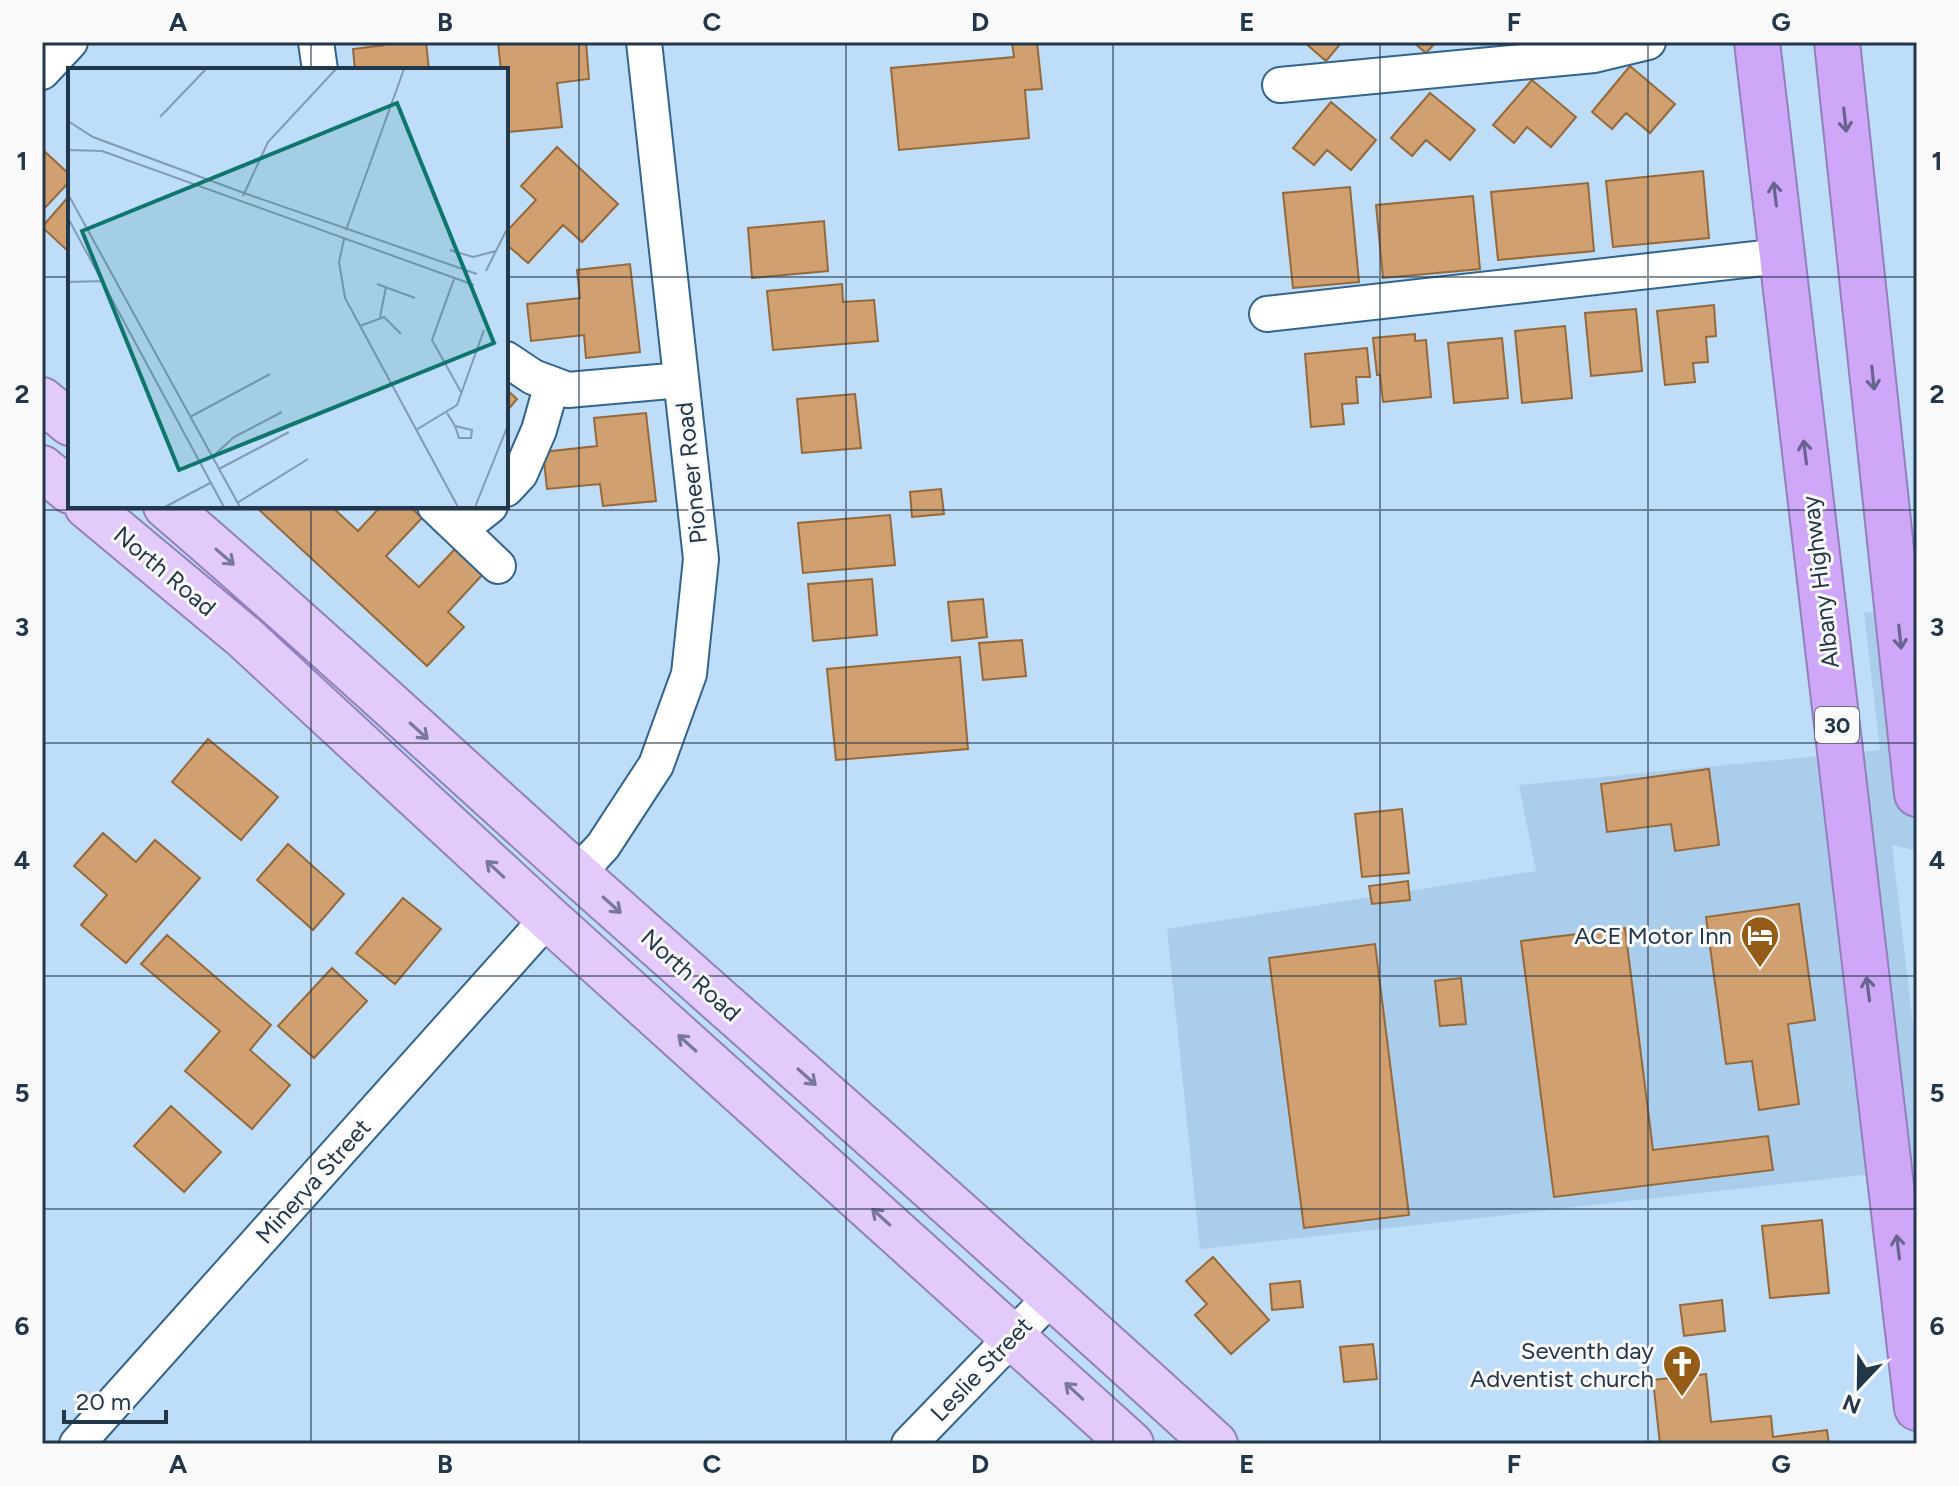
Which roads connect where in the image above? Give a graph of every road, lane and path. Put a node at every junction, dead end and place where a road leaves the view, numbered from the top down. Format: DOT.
graph roads {
  1 [pos="70,42"];
  2 [pos="316,42"];
  3 [pos="644,42"];
  4 [pos="1648,42"];
  5 [pos="1757,42"];
  6 [pos="1837,42"];
  7 [pos="320,68"];
  8 [pos="42,72"];
  9 [pos="1280,85"];
  10 [pos="1782,256"];
  11 [pos="1267,314"];
  12 [pos="508,360"];
  13 [pos="681,380"];
  14 [pos="552,384"];
  15 [pos="42,400"];
  16 [pos="68,421"];
  17 [pos="42,468"];
  18 [pos="508,487"];
  19 [pos="68,489"];
  20 [pos="89,508"];
  21 [pos="168,508"];
  22 [pos="437,508"];
  23 [pos="487,508"];
  24 [pos="461,529"];
  25 [pos="498,566"];
  26 [pos="272,598"];
  27 [pos="243,636"];
  28 [pos="1917,794"];
  29 [pos="577,874"];
  30 [pos="548,918"];
  31 [pos="1053,1295"];
  32 [pos="1013,1335"];
  33 [pos="1917,1408"];
  34 [pos="77,1444"];
  35 [pos="909,1444"];
  36 [pos="1131,1444"];
  37 [pos="1215,1444"];
  1 -- 8 [label="street"];
  2 -- 7 [label="street"];
  3 -- 13 [label="street, Pioneer Road"];
  4 -- 9 [label="street"];
  10 -- 5 [label="highway, Albany Highway / 30, one-way"];
  6 -- 28 [label="highway, one-way"];
  10 -- 11 [label="street"];
  33 -- 10 [label="highway, Albany Highway / 30, one-way"];
  12 -- 14 [label="street"];
  13 -- 14 [label="street"];
  13 -- 29 [label="street, Pioneer Road"];
  14 -- 18 [label="street"];
  15 -- 16 [label="main road"];
  17 -- 19 [label="main road"];
  20 -- 27 [label="main road, North Road"];
  21 -- 26 [label="main road, North Road, one-way"];
  22 -- 24 [label="street"];
  23 -- 24 [label="street"];
  24 -- 25 [label="street"];
  26 -- 27 [label="main road"];
  26 -- 29 [label="main road, North Road, one-way"];
  30 -- 27 [label="main road, North Road, one-way"];
  29 -- 31 [label="main road, North Road, one-way"];
  32 -- 30 [label="main road, North Road, one-way"];
  30 -- 34 [label="street, Minerva Street"];
  31 -- 32 [label="street, Leslie Street"];
  31 -- 37 [label="main road, North Road"];
  32 -- 35 [label="street, Leslie Street"];
  36 -- 32 [label="main road, North Road, one-way"];
}
